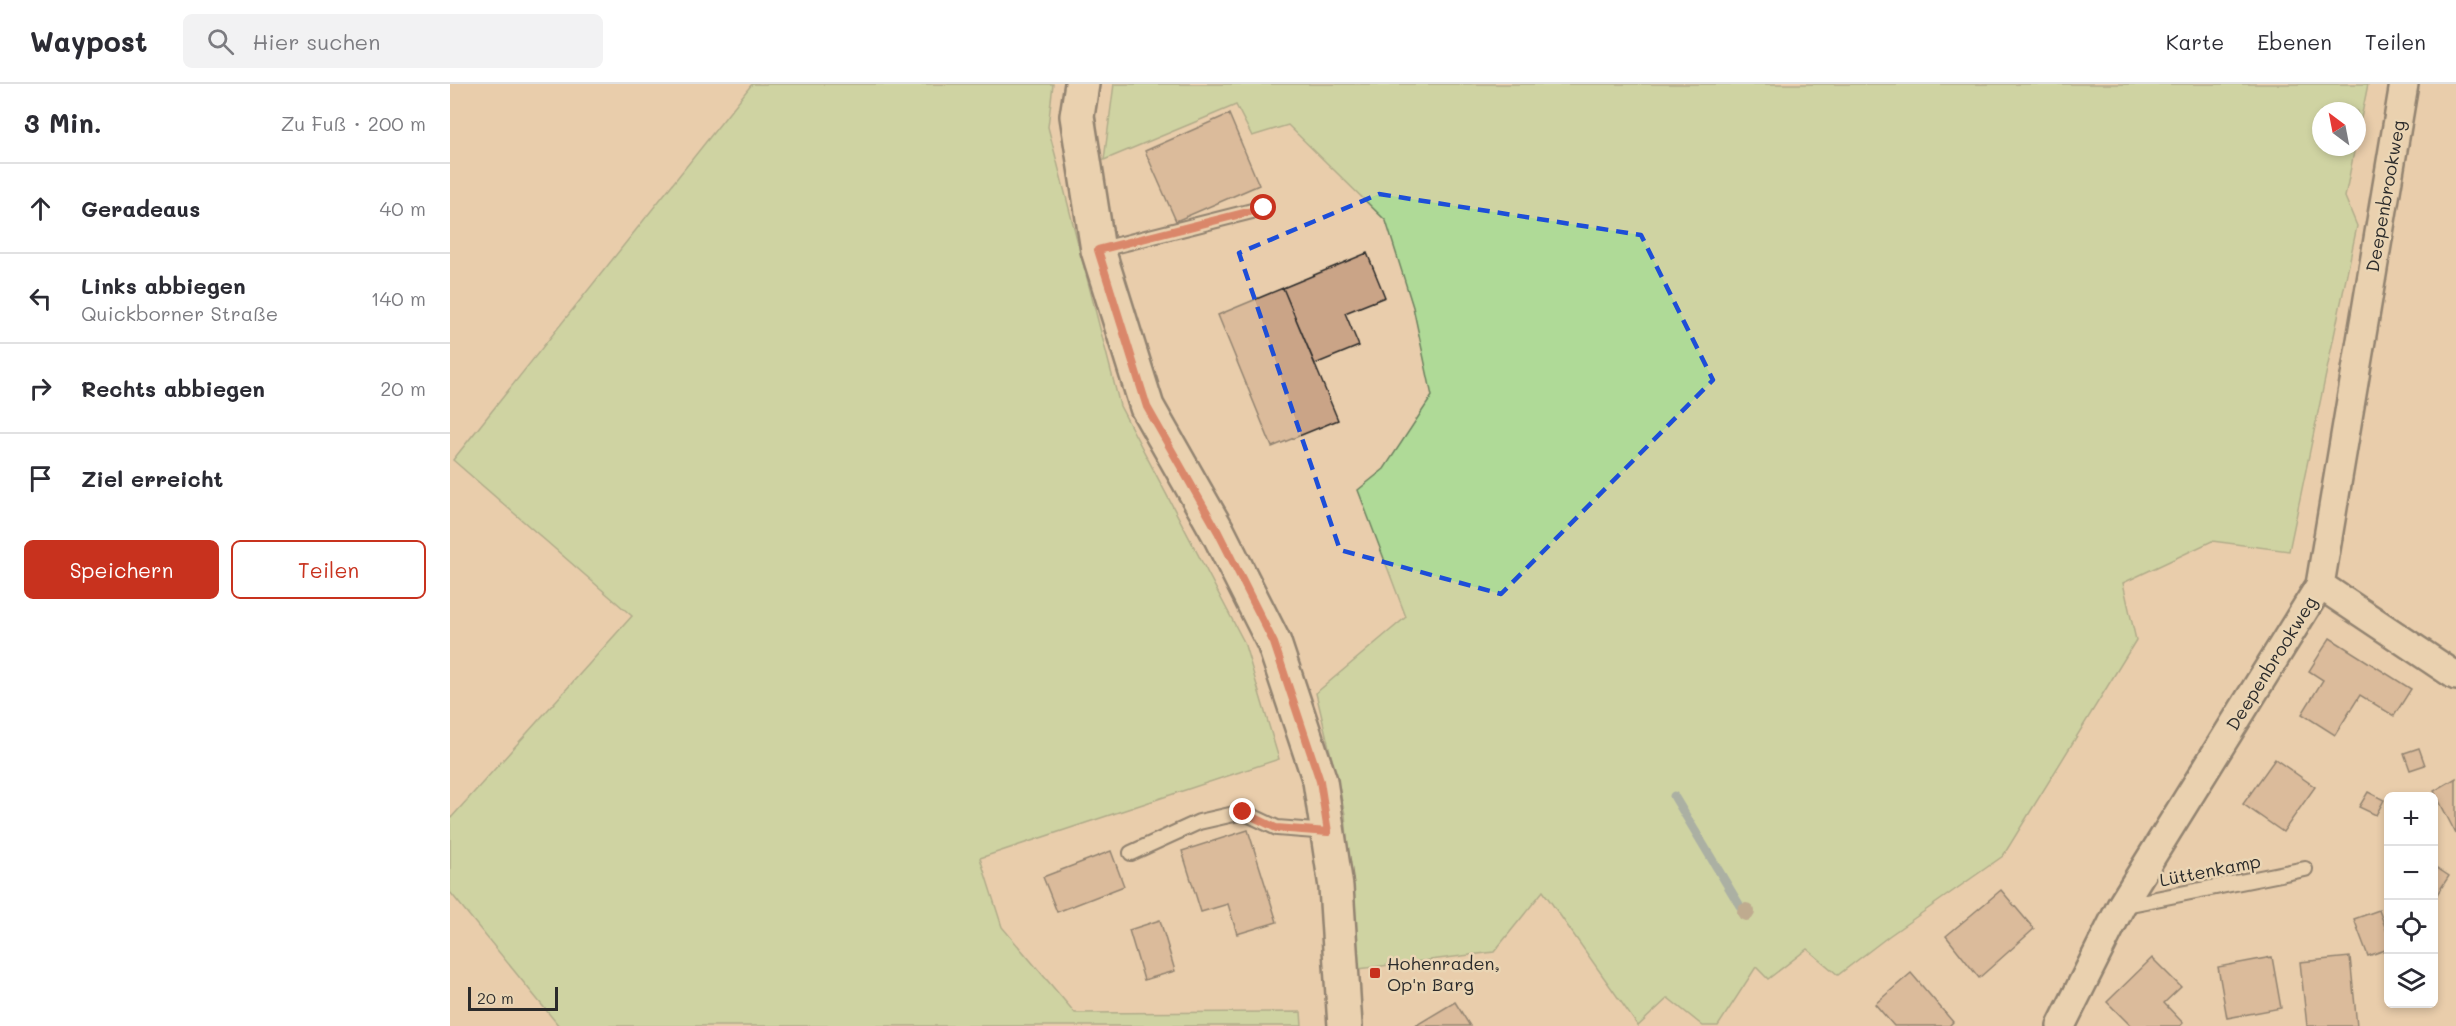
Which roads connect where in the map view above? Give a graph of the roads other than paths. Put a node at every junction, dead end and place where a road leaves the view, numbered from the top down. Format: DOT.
graph roads {
  1 [pos="1082,84"];
  2 [pos="2404,84"];
  3 [pos="1264,208"];
  4 [pos="1098,250"];
  5 [pos="2320,585"];
  6 [pos="2456,675"];
  7 [pos="1328,832"];
  8 [pos="1131,853"];
  9 [pos="2305,869"];
  10 [pos="2121,906"];
  11 [pos="1345,1026"];
  12 [pos="2061,1026"];
  1 -- 4 [label="main road"];
  2 -- 5 [label="street, Deepenbrookweg"];
  3 -- 4 [label="lane"];
  4 -- 7 [label="main road"];
  5 -- 6 [label="street"];
  5 -- 10 [label="street, Deepenbrookweg"];
  7 -- 8 [label="lane"];
  7 -- 11 [label="main road"];
  9 -- 10 [label="lane, Lüttenkamp"];
  10 -- 12 [label="street, Deepenbrookweg"];
}
